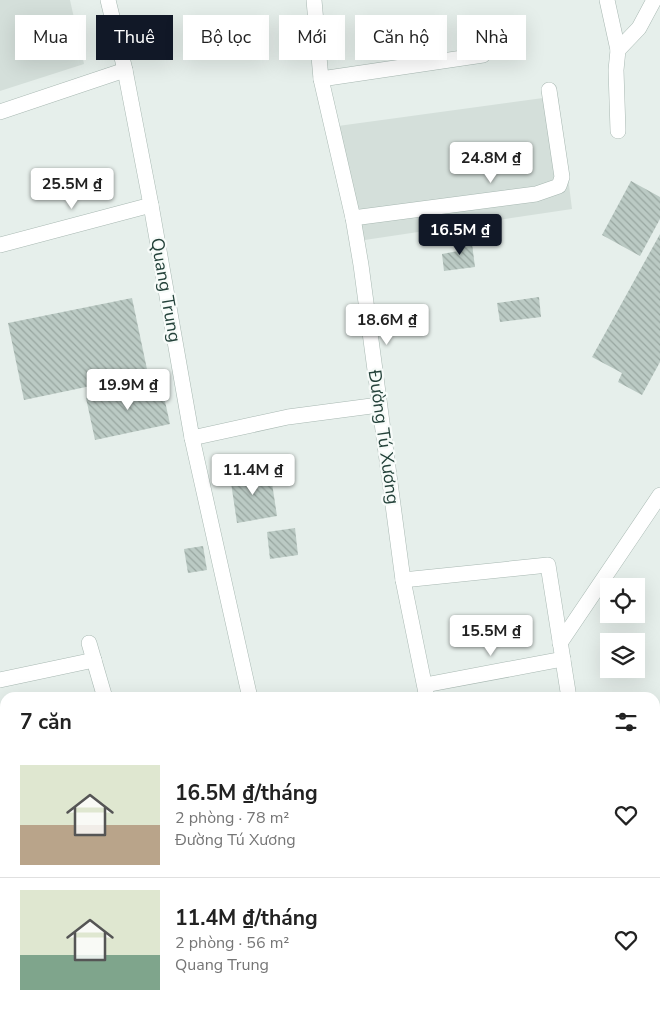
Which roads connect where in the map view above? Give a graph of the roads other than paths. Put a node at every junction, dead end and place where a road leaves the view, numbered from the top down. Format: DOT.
graph roads {
  1 [pos="108,0"];
  2 [pos="314,0"];
  3 [pos="607,0"];
  4 [pos="654,0"];
  5 [pos="618,50"];
  6 [pos="457,59"];
  7 [pos="125,70"];
  8 [pos="321,80"];
  9 [pos="549,90"];
  10 [pos="0,112"];
  11 [pos="618,131"];
  12 [pos="151,205"];
  13 [pos="353,218"];
  14 [pos="0,245"];
  15 [pos="379,405"];
  16 [pos="192,438"];
  17 [pos="660,495"];
  18 [pos="403,580"];
  19 [pos="89,642"];
  20 [pos="562,651"];
  21 [pos="94,660"];
  22 [pos="0,680"];
  23 [pos="426,691"];
  24 [pos="103,692"];
  25 [pos="249,692"];
  26 [pos="568,692"];
  1 -- 7 [label="street, Quang Trung"];
  2 -- 8 [label="street, Đường Tú Xương"];
  3 -- 5 [label="street"];
  4 -- 5 [label="street"];
  5 -- 11 [label="street"];
  6 -- 8 [label="street"];
  7 -- 10 [label="street"];
  7 -- 12 [label="street, Quang Trung"];
  8 -- 13 [label="street, Đường Tú Xương"];
  9 -- 13 [label="street"];
  12 -- 14 [label="street"];
  12 -- 16 [label="street, Quang Trung"];
  13 -- 15 [label="street, Đường Tú Xương"];
  15 -- 16 [label="street"];
  15 -- 18 [label="street, Đường Tú Xương"];
  16 -- 25 [label="street, Quang Trung"];
  17 -- 20 [label="street"];
  18 -- 20 [label="street"];
  18 -- 23 [label="street, Đường Tú Xương"];
  19 -- 21 [label="street"];
  20 -- 23 [label="street"];
  20 -- 26 [label="street"];
  21 -- 22 [label="street"];
  21 -- 24 [label="street"];
}
